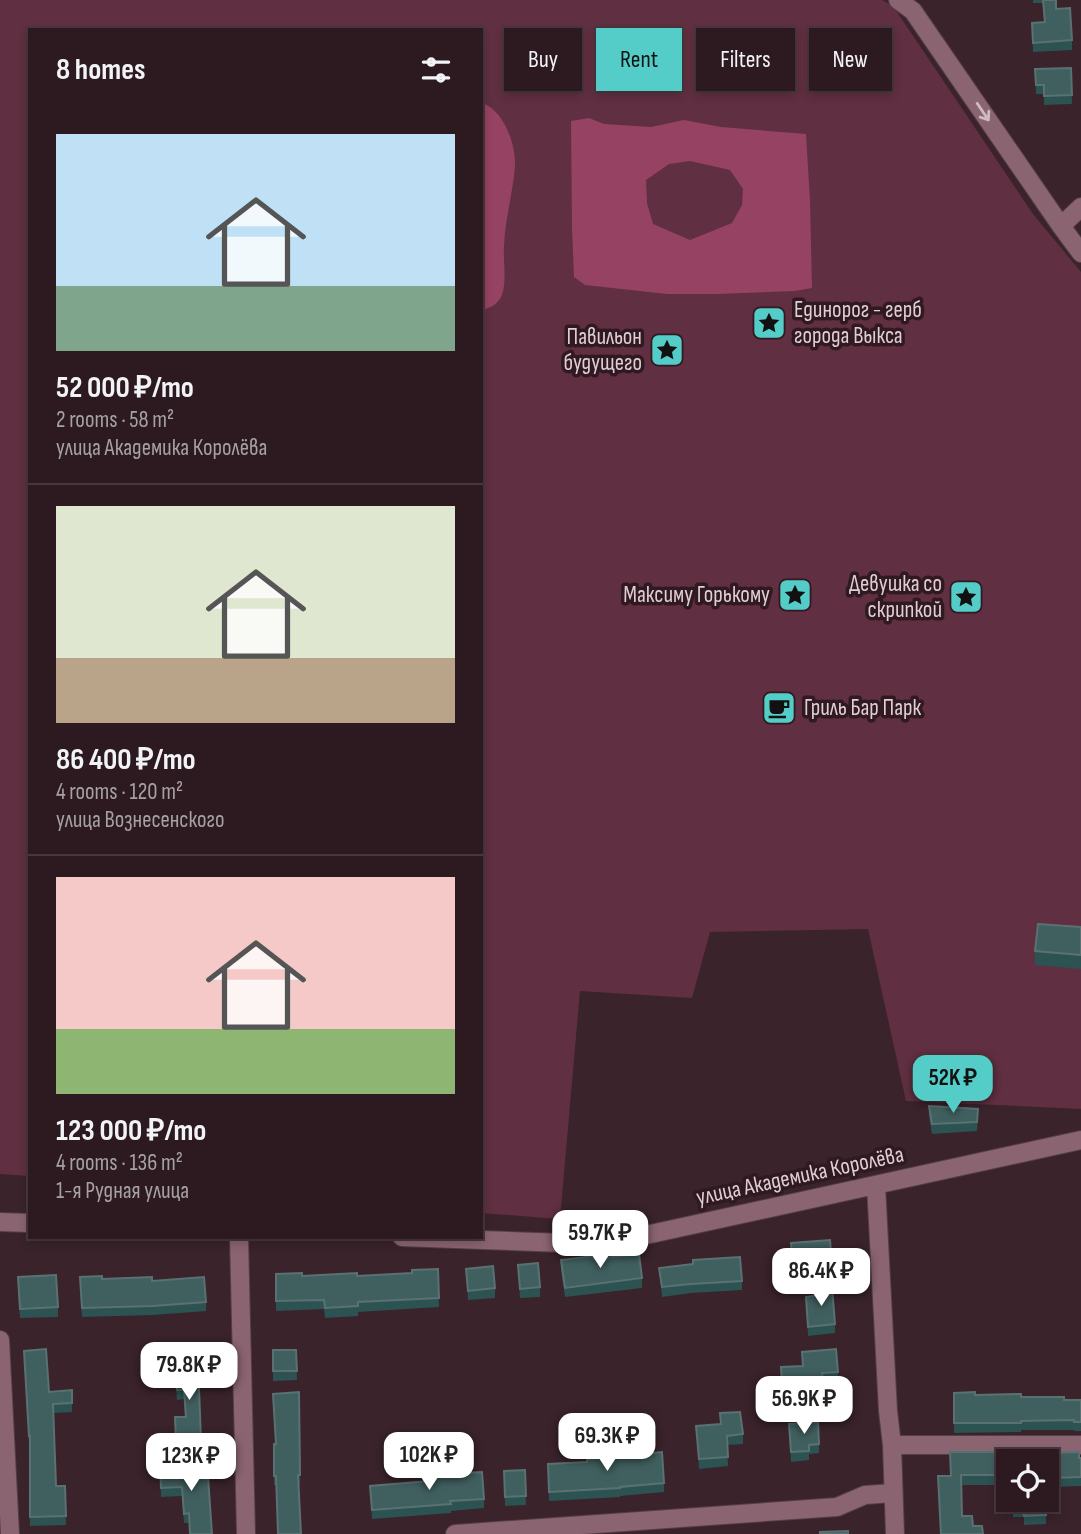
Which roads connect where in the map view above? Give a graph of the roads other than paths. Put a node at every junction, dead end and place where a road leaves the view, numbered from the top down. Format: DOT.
graph roads {
  1 [pos="898,0"];
  2 [pos="1081,207"];
  3 [pos="1061,226"];
  4 [pos="1081,253"];
  5 [pos="1081,1140"];
  6 [pos="876,1185"];
  7 [pos="0,1222"];
  8 [pos="28,1223"];
  9 [pos="239,1239"];
  10 [pos="444,1239"];
  11 [pos="0,1340"];
  12 [pos="892,1445"];
  13 [pos="1081,1445"];
  14 [pos="893,1493"];
  15 [pos="10,1534"];
  16 [pos="246,1534"];
  17 [pos="455,1534"];
  18 [pos="895,1534"];
  1 -- 3 [label="street, one-way"];
  2 -- 3 [label="street"];
  3 -- 4 [label="street"];
  5 -- 6 [label="street, улица Академика Королёва"];
  6 -- 10 [label="street, улица Академика Королёва"];
  6 -- 12 [label="street"];
  7 -- 8 [label="street"];
  9 -- 16 [label="street"];
  11 -- 15 [label="street"];
  12 -- 13 [label="street"];
  12 -- 14 [label="street"];
  14 -- 17 [label="street"];
  14 -- 18 [label="street"];
}
